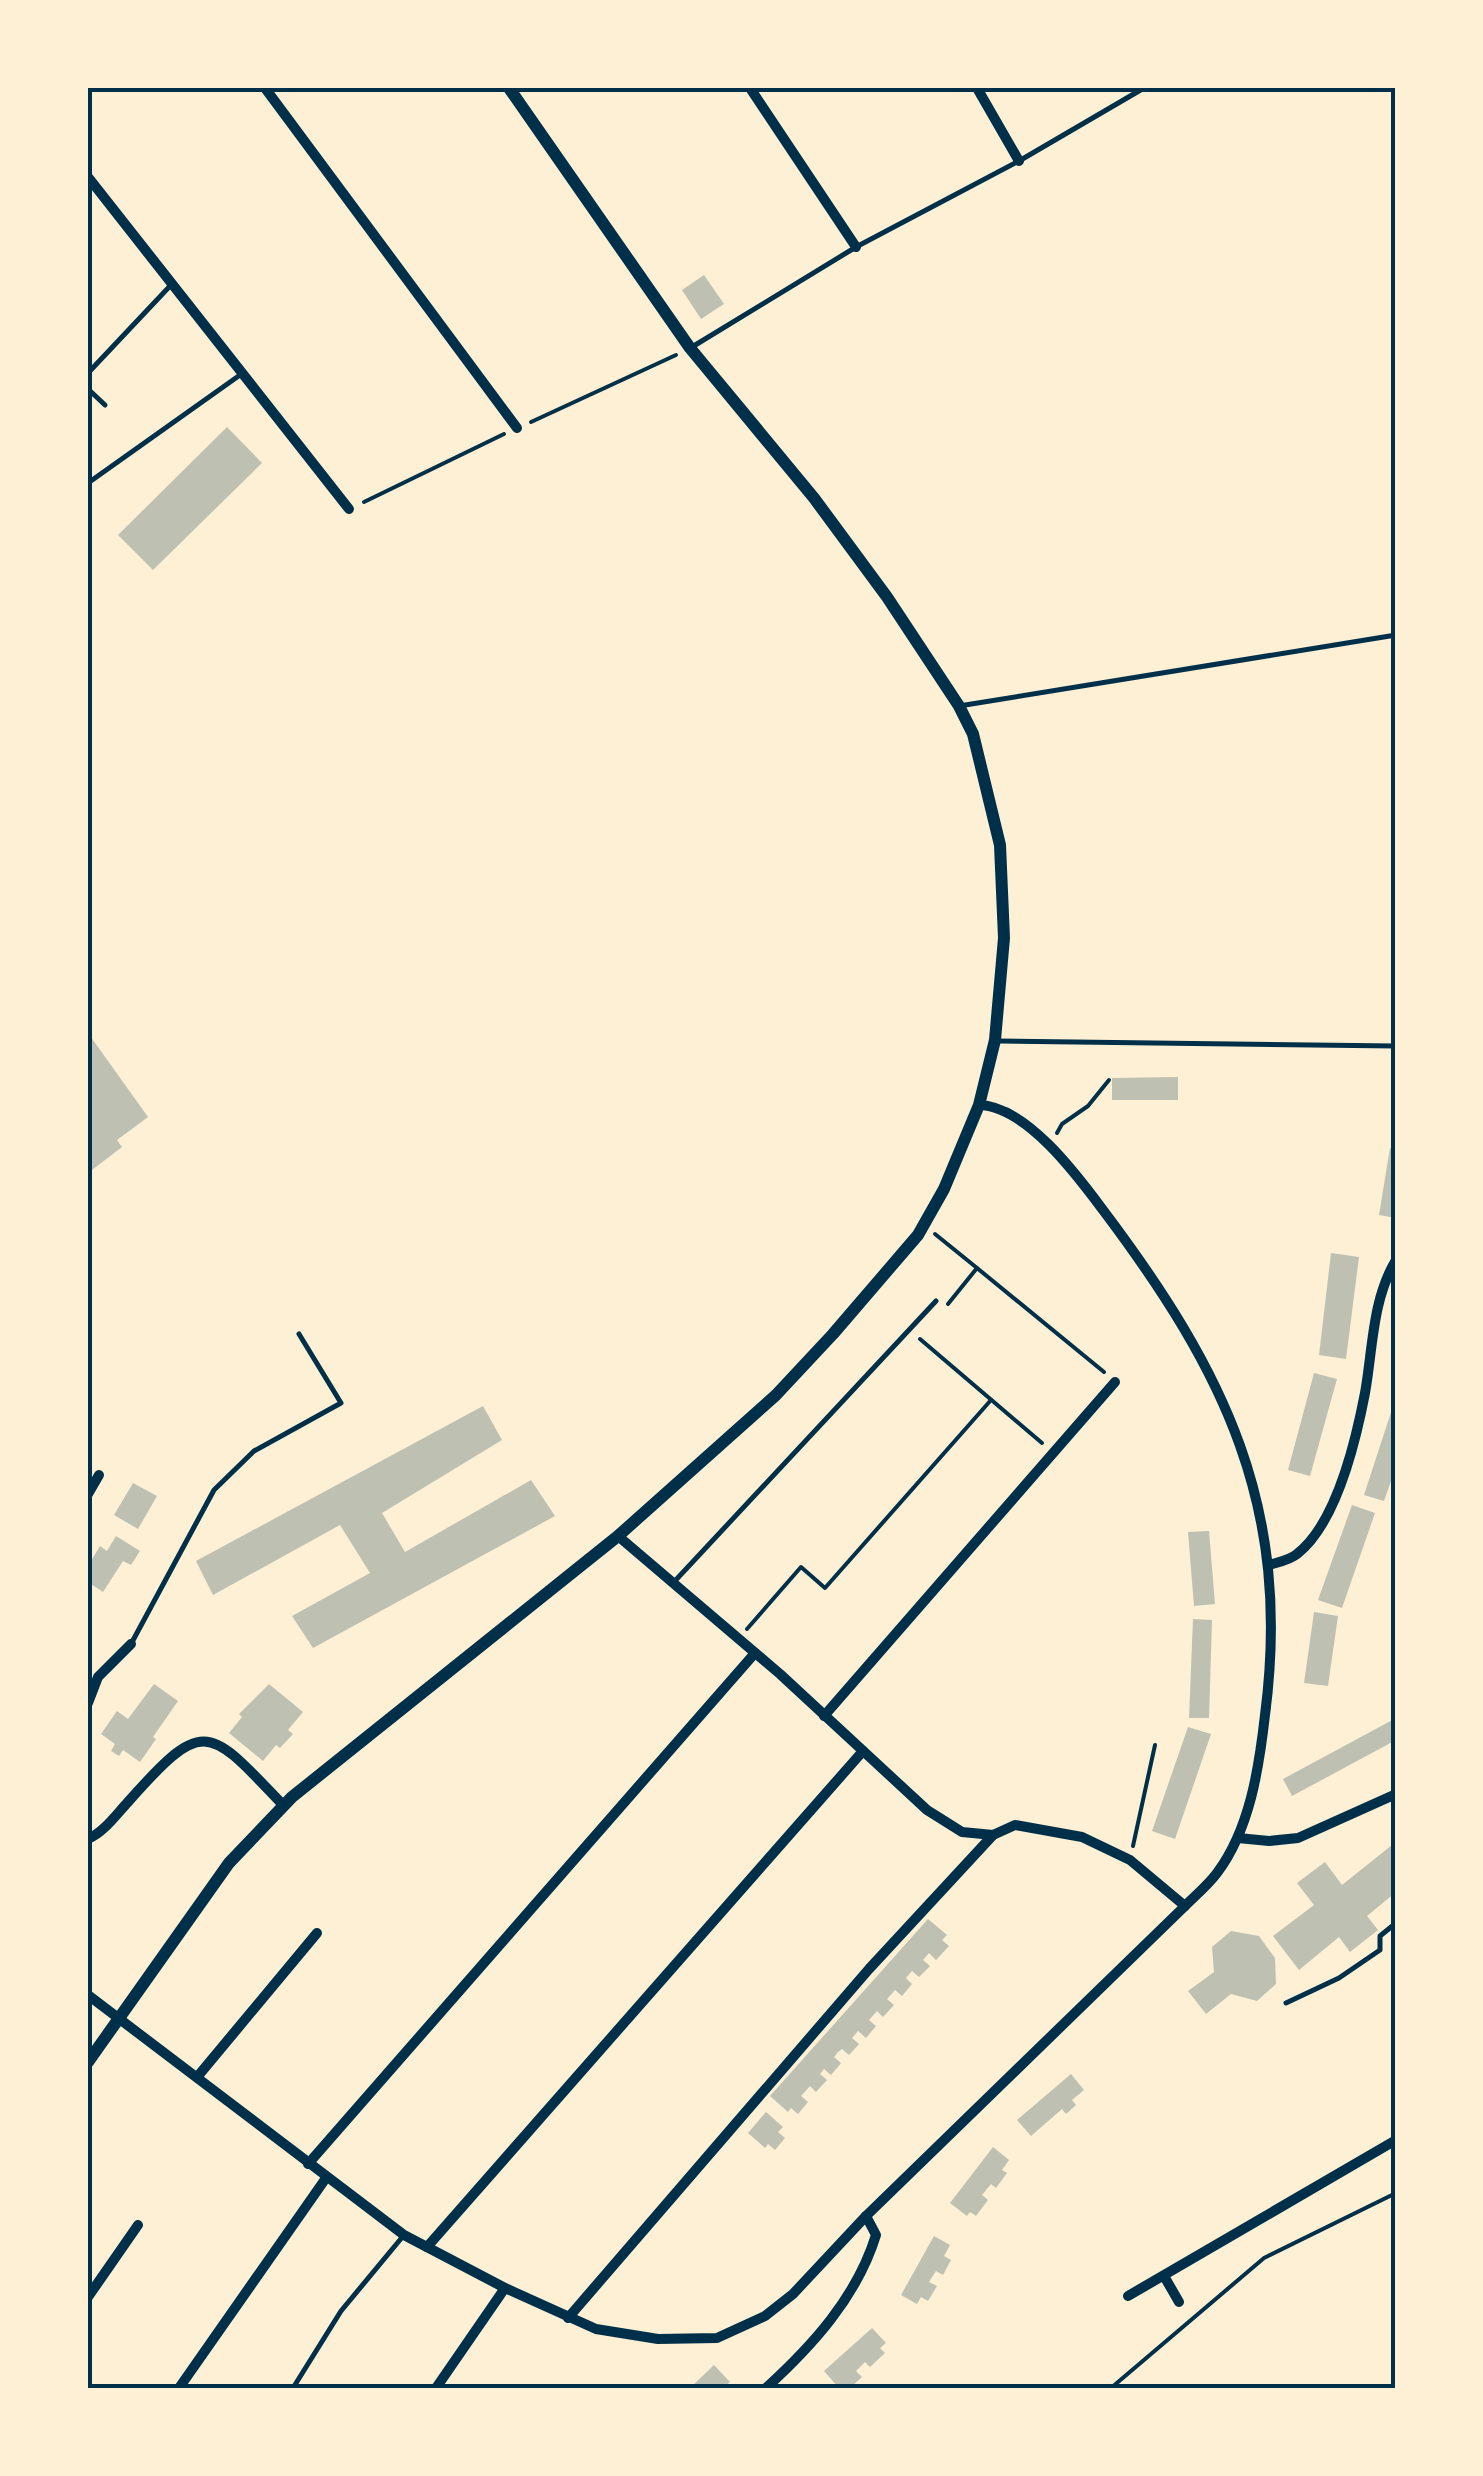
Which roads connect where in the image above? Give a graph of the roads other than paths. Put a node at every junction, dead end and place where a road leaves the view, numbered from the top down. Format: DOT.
graph roads {
  1 [pos="265,88"];
  2 [pos="510,88"];
  3 [pos="750,88"];
  4 [pos="977,88"];
  5 [pos="1144,88"];
  6 [pos="1019,161"];
  7 [pos="88,177"];
  8 [pos="856,247"];
  9 [pos="172,284"];
  10 [pos="690,348"];
  11 [pos="88,372"];
  12 [pos="244,373"];
  13 [pos="88,388"];
  14 [pos="105,405"];
  15 [pos="516,428"];
  16 [pos="88,483"];
  17 [pos="349,509"];
  18 [pos="1396,635"];
  19 [pos="959,706"];
  20 [pos="995,1040"];
  21 [pos="1396,1046"];
  22 [pos="979,1105"];
  23 [pos="1396,1260"];
  24 [pos="936,1301"];
  25 [pos="299,1334"];
  26 [pos="1115,1382"];
  27 [pos="99,1475"];
  28 [pos="88,1494"];
  29 [pos="618,1536"];
  30 [pos="1269,1565"];
  31 [pos="673,1582"];
  32 [pos="131,1644"];
  33 [pos="755,1653"];
  34 [pos="88,1668"];
  35 [pos="98,1677"];
  36 [pos="88,1703"];
  37 [pos="824,1716"];
  38 [pos="863,1751"];
  39 [pos="1396,1794"];
  40 [pos="283,1805"];
  41 [pos="993,1834"];
  42 [pos="1238,1838"];
  43 [pos="88,1839"];
  44 [pos="1185,1906"];
  45 [pos="1396,1923"];
  46 [pos="317,1934"];
  47 [pos="88,1995"];
  48 [pos="1286,2003"];
  49 [pos="117,2018"];
  50 [pos="88,2062"];
  51 [pos="198,2076"];
  52 [pos="1396,2140"];
  53 [pos="308,2164"];
  54 [pos="326,2178"];
  55 [pos="866,2216"];
  56 [pos="138,2226"];
  57 [pos="404,2235"];
  58 [pos="427,2247"];
  59 [pos="1164,2276"];
  60 [pos="504,2288"];
  61 [pos="1128,2296"];
  62 [pos="88,2298"];
  63 [pos="1179,2302"];
  64 [pos="568,2318"];
  65 [pos="179,2388"];
  66 [pos="293,2388"];
  67 [pos="436,2388"];
  68 [pos="766,2388"];
  1 -- 15 [label="street"];
  2 -- 10 [label="street"];
  3 -- 8 [label="street"];
  4 -- 6 [label="street"];
  5 -- 6 [label="lane"];
  6 -- 8 [label="lane"];
  7 -- 9 [label="street"];
  8 -- 10 [label="lane"];
  9 -- 11 [label="lane"];
  9 -- 12 [label="street"];
  10 -- 19 [label="street"];
  12 -- 16 [label="lane"];
  12 -- 17 [label="street"];
  13 -- 14 [label="lane"];
  18 -- 19 [label="lane"];
  19 -- 20 [label="street"];
  20 -- 21 [label="lane"];
  20 -- 22 [label="street"];
  22 -- 29 [label="street"];
  22 -- 30 [label="street"];
  23 -- 30 [label="street"];
  24 -- 31 [label="lane"];
  25 -- 32 [label="lane"];
  26 -- 37 [label="street"];
  27 -- 28 [label="street"];
  29 -- 31 [label="street"];
  29 -- 40 [label="street"];
  30 -- 42 [label="street"];
  31 -- 33 [label="street"];
  32 -- 35 [label="street"];
  33 -- 37 [label="street"];
  33 -- 53 [label="street"];
  34 -- 35 [label="street"];
  35 -- 36 [label="street"];
  37 -- 38 [label="street"];
  38 -- 41 [label="street"];
  38 -- 58 [label="street"];
  39 -- 42 [label="street"];
  40 -- 43 [label="street"];
  40 -- 49 [label="street"];
  41 -- 44 [label="street"];
  41 -- 64 [label="street"];
  42 -- 44 [label="street"];
  44 -- 55 [label="street"];
  45 -- 48 [label="lane"];
  46 -- 51 [label="street"];
  47 -- 49 [label="street"];
  49 -- 50 [label="street"];
  49 -- 51 [label="street"];
  51 -- 53 [label="street"];
  52 -- 59 [label="street"];
  53 -- 54 [label="street"];
  54 -- 57 [label="street"];
  54 -- 65 [label="street"];
  55 -- 64 [label="street"];
  55 -- 68 [label="street"];
  56 -- 62 [label="street"];
  57 -- 58 [label="street"];
  57 -- 66 [label="lane"];
  58 -- 60 [label="street"];
  59 -- 61 [label="street"];
  59 -- 63 [label="street"];
  60 -- 64 [label="street"];
  60 -- 67 [label="street"];
}
